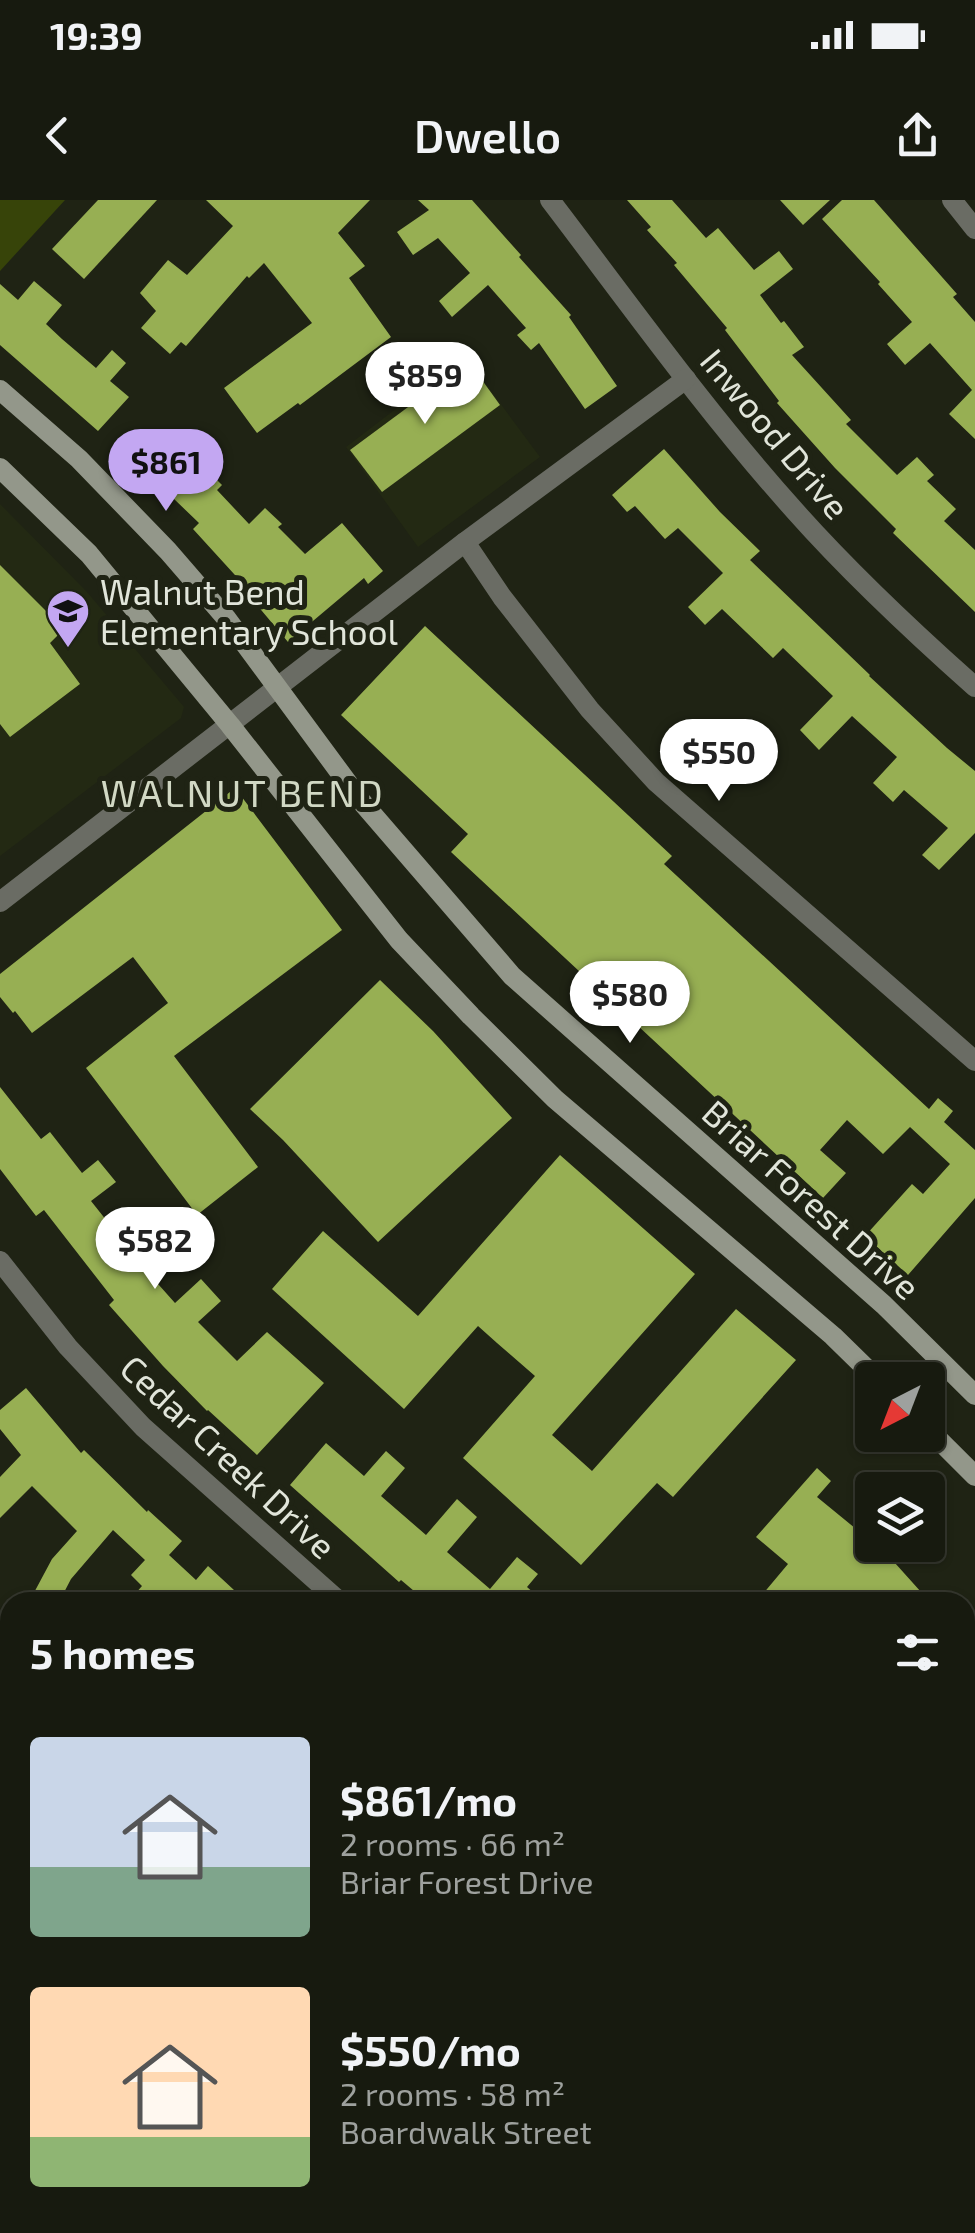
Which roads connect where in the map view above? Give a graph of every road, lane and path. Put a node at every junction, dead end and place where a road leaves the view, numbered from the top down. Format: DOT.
graph roads {
  1 [pos="550,200"];
  2 [pos="952,200"];
  3 [pos="975,229"];
  4 [pos="686,379"];
  5 [pos="0,390"];
  6 [pos="0,468"];
  7 [pos="465,542"];
  8 [pos="975,687"];
  9 [pos="278,688"];
  10 [pos="230,725"];
  11 [pos="0,902"];
  12 [pos="975,1061"];
  13 [pos="0,1261"];
  14 [pos="860,1362"];
  15 [pos="975,1395"];
  16 [pos="945,1446"];
  17 [pos="975,1476"];
  18 [pos="329,1592"];
  1 -- 4 [label="street, Inwood Drive"];
  2 -- 3 [label="street"];
  4 -- 7 [label="street"];
  4 -- 8 [label="street, Inwood Drive"];
  5 -- 9 [label="main road, Briar Forest Drive"];
  6 -- 10 [label="main road"];
  7 -- 9 [label="street"];
  7 -- 12 [label="street"];
  9 -- 10 [label="street"];
  9 -- 15 [label="main road, Briar Forest Drive"];
  10 -- 11 [label="street"];
  10 -- 14 [label="main road"];
  13 -- 18 [label="street, Cedar Creek Drive"];
  16 -- 17 [label="main road"];
}
